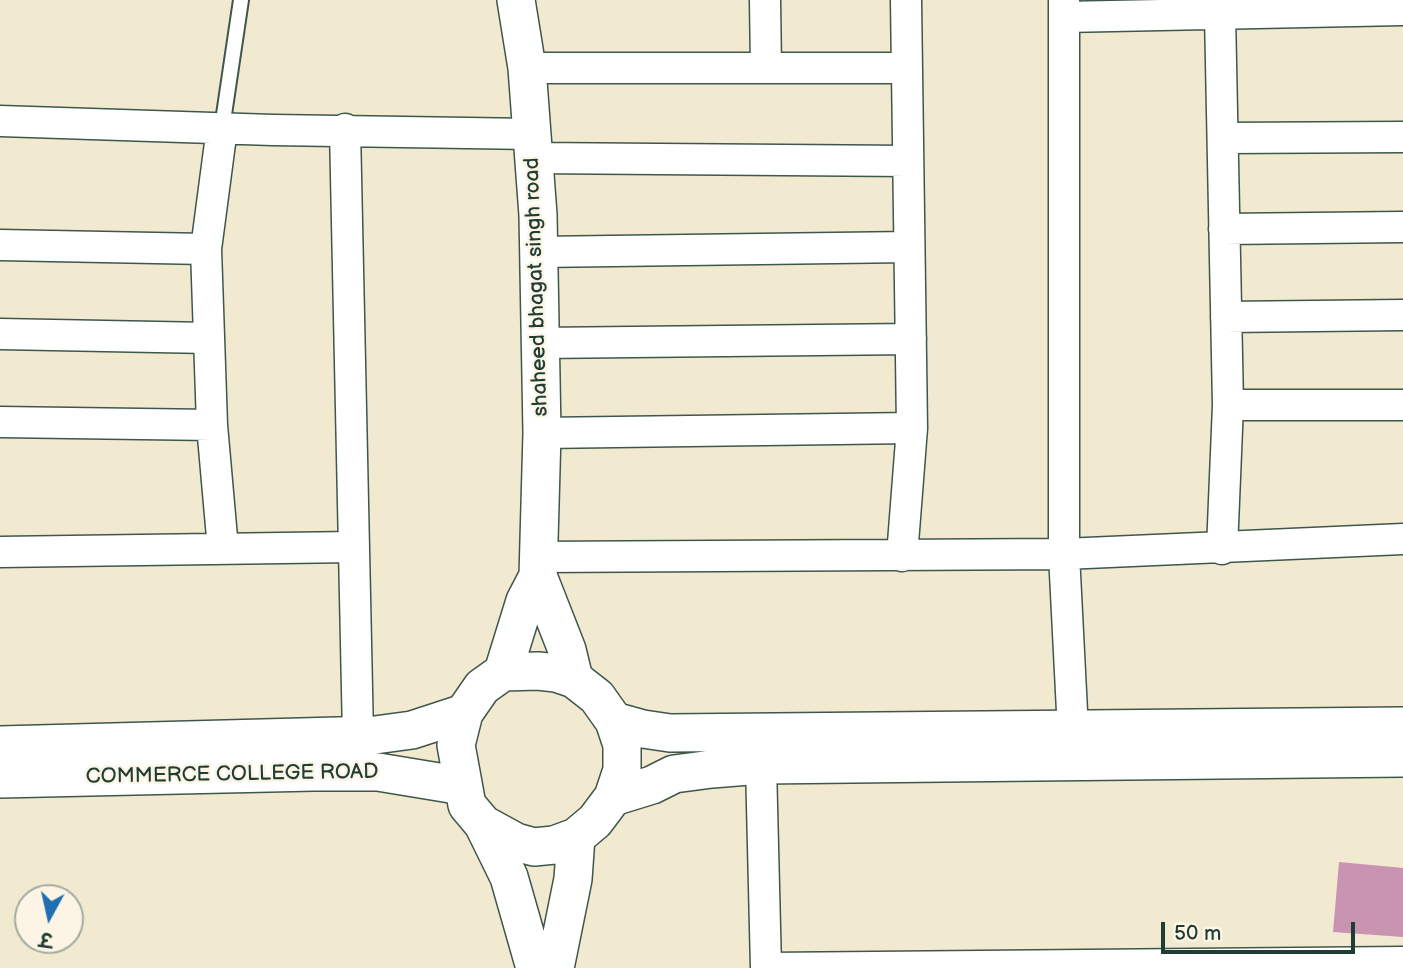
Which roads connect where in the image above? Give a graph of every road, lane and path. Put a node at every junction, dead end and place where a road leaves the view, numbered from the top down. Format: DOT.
graph roads {
  1 [pos="240,0"];
  2 [pos="516,0"];
  3 [pos="765,0"];
  4 [pos="906,0"];
  5 [pos="1064,8"];
  6 [pos="1403,10"];
  7 [pos="1220,14"];
  8 [pos="527,68"];
  9 [pos="766,68"];
  10 [pos="907,68"];
  11 [pos="0,121"];
  12 [pos="222,128"];
  13 [pos="345,130"];
  14 [pos="1403,137"];
  15 [pos="1223,138"];
  16 [pos="533,146"];
  17 [pos="908,161"];
  18 [pos="1403,227"];
  19 [pos="1224,229"];
  20 [pos="0,245"];
  21 [pos="909,247"];
  22 [pos="206,249"];
  23 [pos="538,252"];
  24 [pos="1403,315"];
  25 [pos="1226,317"];
  26 [pos="0,334"];
  27 [pos="209,338"];
  28 [pos="911,339"];
  29 [pos="540,343"];
  30 [pos="1228,405"];
  31 [pos="1403,405"];
  32 [pos="0,422"];
  33 [pos="212,425"];
  34 [pos="912,428"];
  35 [pos="542,433"];
  36 [pos="1403,539"];
  37 [pos="354,547"];
  38 [pos="223,549"];
  39 [pos="1222,549"];
  40 [pos="0,552"];
  41 [pos="1064,554"];
  42 [pos="902,556"];
  43 [pos="538,566"];
  44 [pos="503,672"];
  45 [pos="574,679"];
  46 [pos="464,713"];
  47 [pos="614,721"];
  48 [pos="1403,726"];
  49 [pos="358,736"];
  50 [pos="0,745"];
  51 [pos="1074,745"];
  52 [pos="1403,758"];
  53 [pos="761,765"];
  54 [pos="0,779"];
  55 [pos="463,786"];
  56 [pos="613,797"];
  57 [pos="482,824"];
  58 [pos="576,837"];
  59 [pos="1403,962"];
  60 [pos="1226,966"];
  61 [pos="918,967"];
  62 [pos="1076,967"];
  63 [pos="535,968"];
  64 [pos="555,968"];
  65 [pos="767,968"];
  1 -- 12 [label="lane"];
  2 -- 8 [label="street, shaheed bhagat singh road"];
  3 -- 9 [label="street"];
  4 -- 10 [label="street"];
  5 -- 7 [label="street"];
  5 -- 41 [label="street"];
  6 -- 7 [label="street"];
  7 -- 15 [label="street"];
  8 -- 9 [label="street"];
  8 -- 16 [label="street, shaheed bhagat singh road"];
  9 -- 10 [label="street"];
  10 -- 17 [label="street"];
  11 -- 12 [label="street"];
  12 -- 13 [label="street"];
  12 -- 22 [label="street"];
  13 -- 16 [label="street"];
  13 -- 37 [label="street"];
  14 -- 15 [label="street"];
  15 -- 19 [label="street"];
  16 -- 17 [label="street"];
  16 -- 23 [label="street, shaheed bhagat singh road"];
  17 -- 21 [label="street"];
  18 -- 19 [label="street"];
  19 -- 25 [label="street"];
  20 -- 22 [label="street"];
  21 -- 23 [label="street"];
  21 -- 28 [label="street"];
  22 -- 27 [label="street"];
  23 -- 29 [label="street, shaheed bhagat singh road"];
  24 -- 25 [label="street"];
  25 -- 30 [label="street"];
  26 -- 27 [label="street"];
  27 -- 33 [label="street"];
  28 -- 29 [label="street"];
  28 -- 34 [label="street"];
  29 -- 35 [label="street, shaheed bhagat singh road"];
  30 -- 31 [label="street"];
  30 -- 39 [label="street"];
  32 -- 33 [label="street"];
  33 -- 38 [label="street"];
  34 -- 35 [label="street"];
  34 -- 42 [label="street"];
  35 -- 43 [label="street, shaheed bhagat singh road"];
  36 -- 39 [label="street"];
  37 -- 38 [label="street"];
  37 -- 49 [label="street"];
  38 -- 40 [label="street"];
  39 -- 41 [label="street"];
  41 -- 42 [label="street"];
  41 -- 51 [label="street"];
  42 -- 43 [label="street"];
  43 -- 44 [label="street"];
  43 -- 45 [label="street"];
  44 -- 45 [label="street"];
  44 -- 46 [label="street"];
  45 -- 47 [label="street"];
  46 -- 49 [label="street"];
  46 -- 55 [label="street"];
  47 -- 51 [label="street"];
  47 -- 56 [label="street"];
  48 -- 51 [label="street"];
  49 -- 50 [label="street"];
  51 -- 52 [label="street"];
  51 -- 53 [label="street"];
  53 -- 56 [label="street"];
  53 -- 65 [label="street"];
  54 -- 55 [label="street, COMMERCE COLLEGE ROAD"];
  55 -- 57 [label="street"];
  56 -- 58 [label="street"];
  57 -- 58 [label="street"];
  57 -- 63 [label="street"];
  58 -- 64 [label="street"];
  59 -- 60 [label="street"];
  60 -- 62 [label="street"];
  61 -- 62 [label="street"];
  61 -- 65 [label="street"];
}
